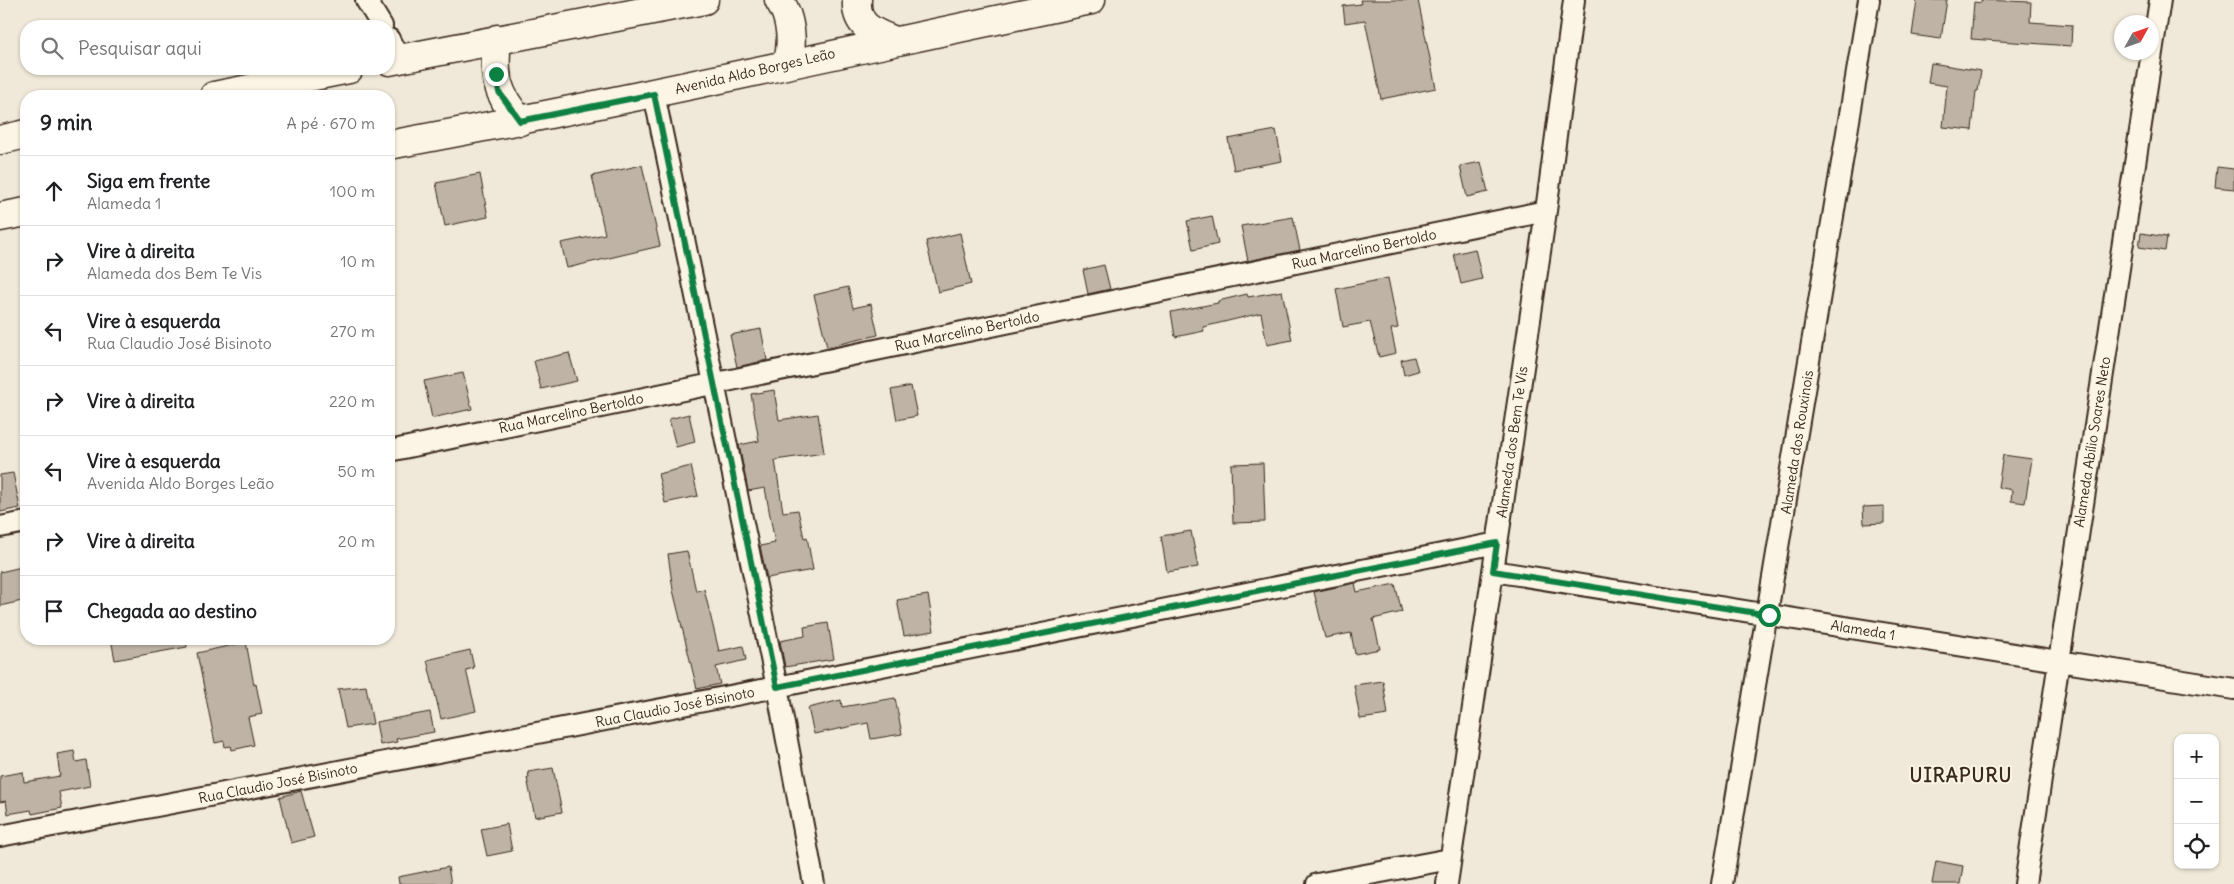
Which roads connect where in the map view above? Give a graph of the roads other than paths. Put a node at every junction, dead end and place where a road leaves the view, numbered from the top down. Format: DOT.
graph roads {
  1 [pos="366,0"];
  2 [pos="704,0"];
  3 [pos="779,0"];
  4 [pos="857,0"];
  5 [pos="1091,0"];
  6 [pos="1574,0"];
  7 [pos="1869,0"];
  8 [pos="2160,0"];
  9 [pos="378,20"];
  10 [pos="497,39"];
  11 [pos="895,41"];
  12 [pos="395,53"];
  13 [pos="786,64"];
  14 [pos="319,75"];
  15 [pos="244,90"];
  16 [pos="654,94"];
  17 [pos="520,121"];
  18 [pos="20,135"];
  19 [pos="0,140"];
  20 [pos="395,144"];
  21 [pos="1546,211"];
  22 [pos="20,213"];
  23 [pos="0,217"];
  24 [pos="714,384"];
  25 [pos="395,450"];
  26 [pos="20,523"];
  27 [pos="0,527"];
  28 [pos="1497,543"];
  29 [pos="1493,571"];
  30 [pos="1769,615"];
  31 [pos="2058,659"];
  32 [pos="777,687"];
  33 [pos="2234,689"];
  34 [pos="0,836"];
  35 [pos="1450,859"];
  36 [pos="814,884"];
  37 [pos="1318,884"];
  38 [pos="1447,884"];
  39 [pos="1722,884"];
  40 [pos="2025,884"];
  1 -- 9 [label="street"];
  2 -- 10 [label="street"];
  3 -- 13 [label="street"];
  4 -- 11 [label="street"];
  5 -- 11 [label="street, Avenida Aldo Borges Leão"];
  6 -- 21 [label="street, Alameda dos Bem Te Vis"];
  7 -- 30 [label="street, Alameda dos Rouxinois"];
  8 -- 31 [label="street, Alameda Abílio Soares Neto"];
  10 -- 12 [label="street"];
  10 -- 17 [label="street"];
  11 -- 13 [label="street, Avenida Aldo Borges Leão"];
  13 -- 16 [label="street, Avenida Aldo Borges Leão"];
  14 -- 15 [label="street"];
  16 -- 17 [label="street, Avenida Aldo Borges Leão"];
  16 -- 24 [label="street"];
  17 -- 20 [label="street, Avenida Aldo Borges Leão"];
  18 -- 19 [label="street"];
  21 -- 24 [label="street, Rua Marcelino Bertoldo"];
  21 -- 28 [label="street, Alameda dos Bem Te Vis"];
  22 -- 23 [label="street"];
  24 -- 25 [label="street, Rua Marcelino Bertoldo"];
  24 -- 32 [label="street"];
  26 -- 27 [label="street"];
  28 -- 29 [label="street, Alameda dos Bem Te Vis"];
  28 -- 32 [label="street, Rua Claudio José Bisinoto"];
  29 -- 30 [label="street, Alameda 1"];
  29 -- 35 [label="street, Alameda dos Bem Te Vis"];
  30 -- 31 [label="street, Alameda 1"];
  30 -- 39 [label="street, Alameda dos Rouxinois"];
  31 -- 33 [label="street, Alameda 1"];
  31 -- 40 [label="street, Alameda Abílio Soares Neto"];
  32 -- 34 [label="street, Rua Claudio José Bisinoto"];
  32 -- 36 [label="street"];
  35 -- 37 [label="street"];
  35 -- 38 [label="street, Alameda dos Bem Te Vis"];
}
